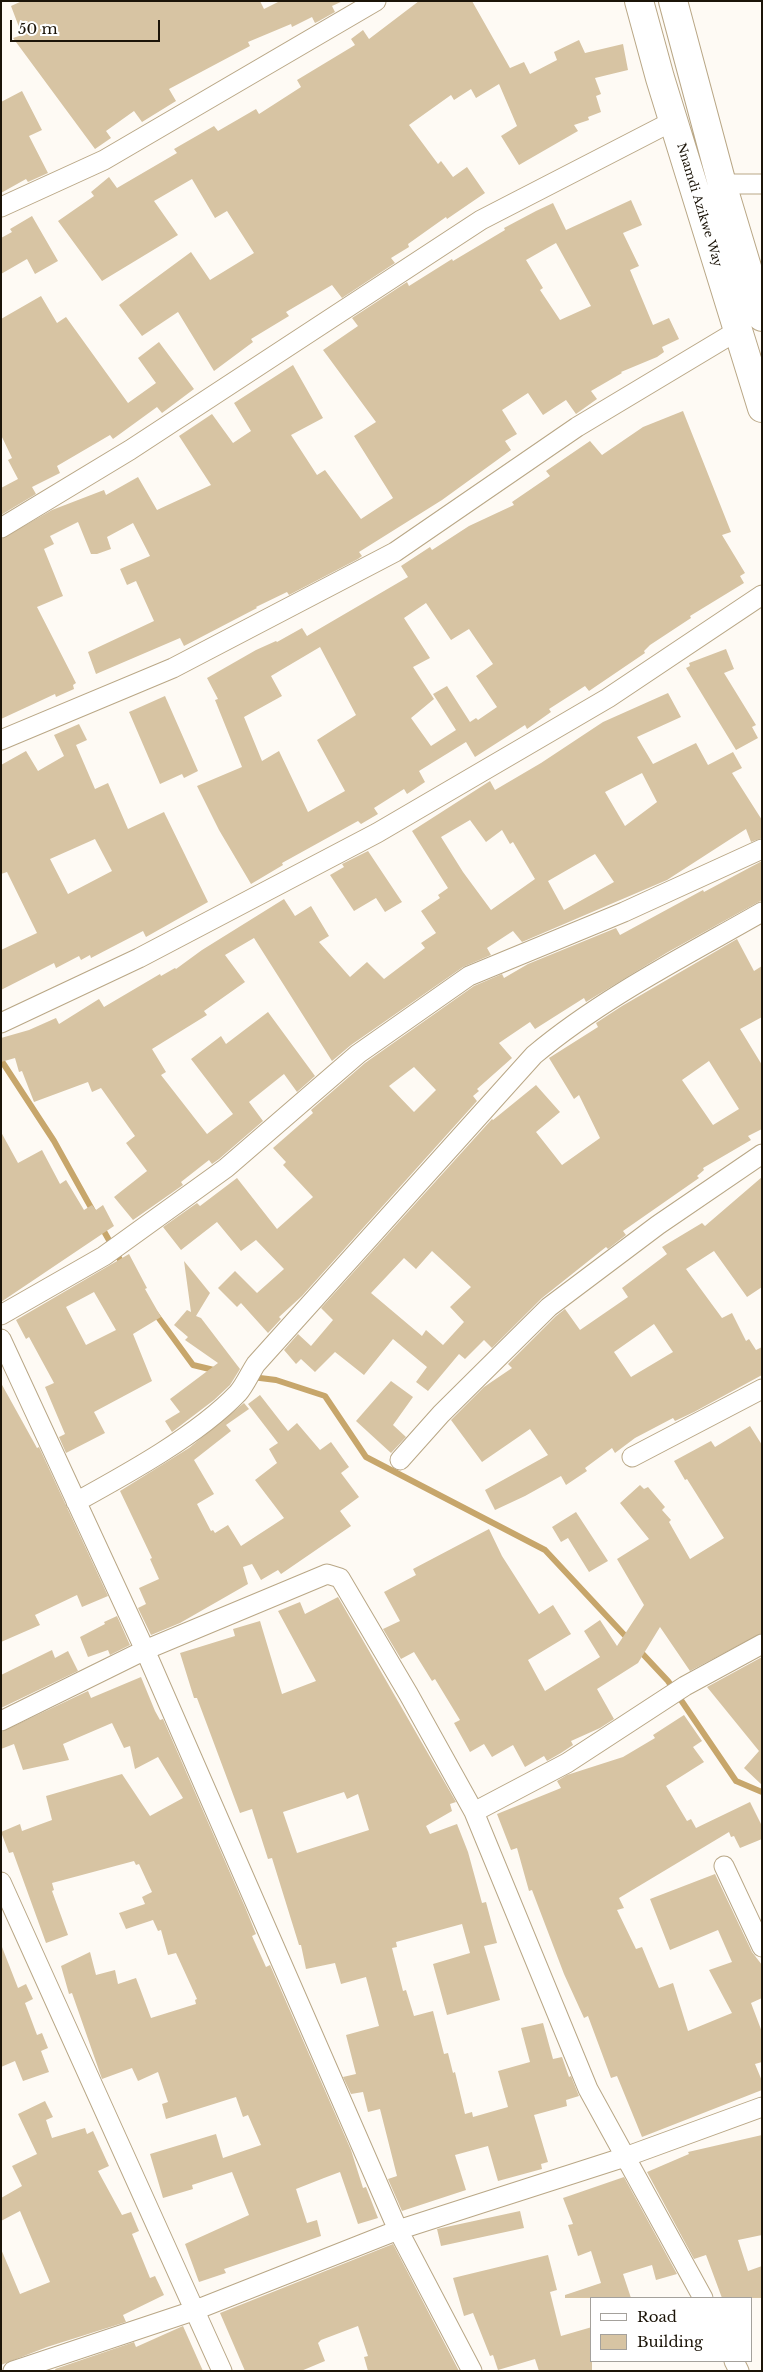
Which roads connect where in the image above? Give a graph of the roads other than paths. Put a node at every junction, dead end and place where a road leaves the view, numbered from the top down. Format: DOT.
graph roads {
  1 [pos="376,1"];
  2 [pos="639,1"];
  3 [pos="673,1"];
  4 [pos="673,122"];
  5 [pos="722,184"];
  6 [pos="762,184"];
  7 [pos="1,207"];
  8 [pos="762,318"];
  9 [pos="737,331"];
  10 [pos="762,408"];
  11 [pos="1,528"];
  12 [pos="762,595"];
  13 [pos="1,740"];
  14 [pos="762,849"];
  15 [pos="762,912"];
  16 [pos="2,1023"];
  17 [pos="762,1154"];
  18 [pos="1,1315"];
  19 [pos="1,1339"];
  20 [pos="762,1389"];
  21 [pos="632,1457"];
  22 [pos="400,1460"];
  23 [pos="76,1502"];
  24 [pos="762,1644"];
  25 [pos="145,1650"];
  26 [pos="1,1721"];
  27 [pos="474,1812"];
  28 [pos="724,1866"];
  29 [pos="1,1882"];
  30 [pos="762,1947"];
  31 [pos="762,2107"];
  32 [pos="625,2157"];
  33 [pos="398,2230"];
  34 [pos="702,2297"];
  35 [pos="193,2311"];
  36 [pos="12,2371"];
  37 [pos="222,2371"];
  38 [pos="472,2371"];
  1 -- 7 [label="street"];
  2 -- 4 [label="highway, Nnamdi Azikwe Way"];
  3 -- 5 [label="highway"];
  4 -- 9 [label="highway, Nnamdi Azikwe Way"];
  4 -- 11 [label="street"];
  5 -- 6 [label="street"];
  5 -- 8 [label="highway"];
  9 -- 10 [label="highway, Nnamdi Azikwe Way"];
  9 -- 13 [label="street"];
  12 -- 16 [label="street"];
  14 -- 18 [label="street"];
  15 -- 23 [label="street"];
  17 -- 22 [label="street"];
  19 -- 23 [label="street"];
  20 -- 21 [label="street"];
  23 -- 25 [label="street"];
  24 -- 27 [label="street"];
  25 -- 26 [label="street"];
  25 -- 27 [label="street"];
  25 -- 33 [label="street"];
  27 -- 32 [label="street"];
  28 -- 30 [label="street"];
  29 -- 35 [label="street"];
  31 -- 32 [label="street"];
  32 -- 33 [label="street"];
  32 -- 34 [label="street"];
  33 -- 35 [label="street"];
  33 -- 38 [label="street"];
  35 -- 36 [label="street"];
  35 -- 37 [label="street"];
}
